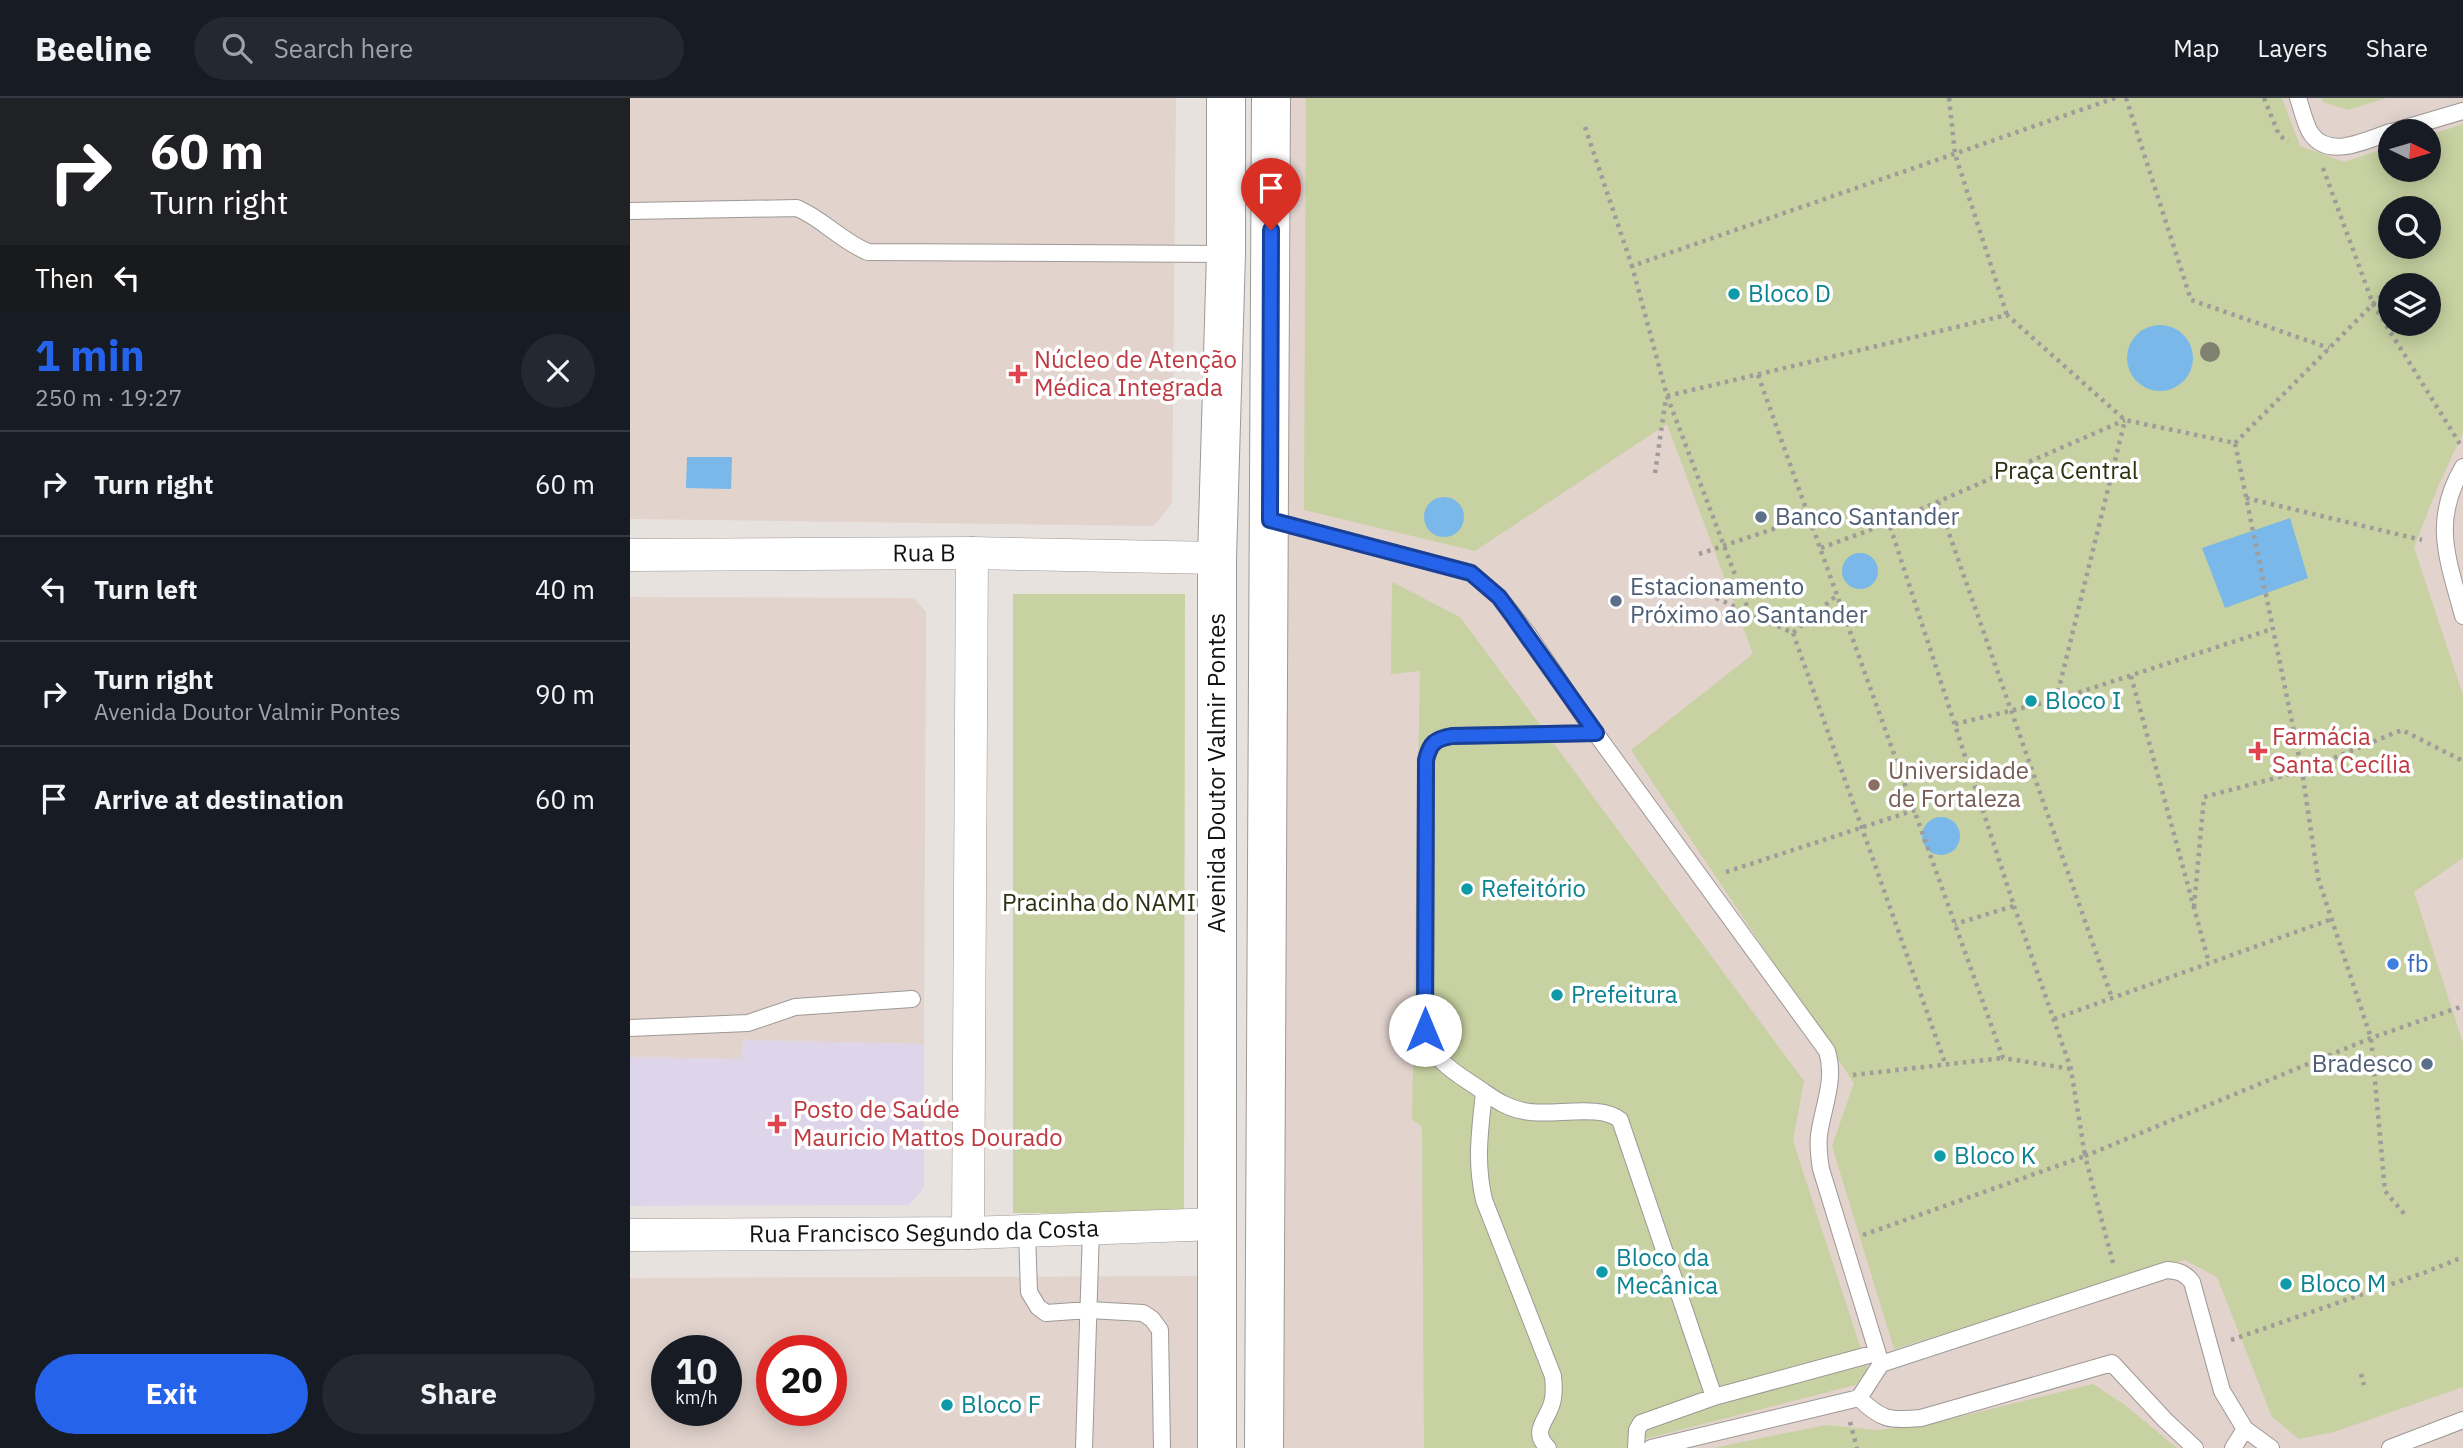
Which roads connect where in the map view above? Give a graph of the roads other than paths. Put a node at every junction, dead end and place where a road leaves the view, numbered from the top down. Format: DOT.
graph roads {
  1 [pos="1226,98"];
  2 [pos="1272,98"];
  3 [pos="2298,98"];
  4 [pos="2463,111"];
  5 [pos="2436,119"];
  6 [pos="2378,136"];
  7 [pos="630,211"];
  8 [pos="1226,254"];
  9 [pos="2463,467"];
  10 [pos="1270,520"];
  11 [pos="972,553"];
  12 [pos="630,555"];
  13 [pos="1217,558"];
  14 [pos="2463,616"];
  15 [pos="1596,733"];
  16 [pos="912,999"];
  17 [pos="630,1027"];
  18 [pos="1485,1092"];
  19 [pos="1217,1223"];
  20 [pos="1091,1230"];
  21 [pos="1027,1232"];
  22 [pos="968,1233"];
  23 [pos="630,1236"];
  24 [pos="1089,1310"];
  25 [pos="1879,1358"];
  26 [pos="1714,1397"];
  27 [pos="1858,1398"];
  28 [pos="2463,1420"];
  29 [pos="2245,1429"];
  30 [pos="1084,1448"];
  31 [pos="1162,1448"];
  32 [pos="1217,1448"];
  33 [pos="1264,1448"];
  34 [pos="1548,1448"];
  35 [pos="1636,1448"];
  36 [pos="1651,1448"];
  37 [pos="2195,1448"];
  38 [pos="2232,1448"];
  39 [pos="2271,1448"];
  40 [pos="2390,1448"];
  1 -- 8 [label="street, Avenida Doutor Valmir Pontes"];
  2 -- 10 [label="street, Avenida Doutor Valmir Pontes"];
  3 -- 6 [label="lane"];
  4 -- 5 [label="lane"];
  7 -- 8 [label="lane"];
  8 -- 13 [label="street, Avenida Doutor Valmir Pontes"];
  9 -- 14 [label="lane"];
  10 -- 15 [label="lane"];
  10 -- 33 [label="street, Avenida Doutor Valmir Pontes"];
  11 -- 12 [label="street, Rua B"];
  11 -- 13 [label="street, Rua B"];
  11 -- 22 [label="street"];
  13 -- 19 [label="street, Avenida Doutor Valmir Pontes"];
  15 -- 18 [label="lane"];
  15 -- 25 [label="lane"];
  16 -- 17 [label="lane"];
  18 -- 26 [label="lane"];
  18 -- 34 [label="lane"];
  19 -- 20 [label="street, Rua Francisco Segundo da Costa"];
  19 -- 32 [label="street, Avenida Doutor Valmir Pontes"];
  20 -- 21 [label="street, Rua Francisco Segundo da Costa"];
  20 -- 24 [label="lane"];
  21 -- 22 [label="street, Rua Francisco Segundo da Costa"];
  21 -- 24 [label="lane"];
  22 -- 23 [label="street, Rua Francisco Segundo da Costa"];
  24 -- 30 [label="lane"];
  24 -- 31 [label="lane"];
  25 -- 26 [label="lane"];
  25 -- 27 [label="lane"];
  25 -- 29 [label="lane"];
  26 -- 35 [label="lane"];
  27 -- 36 [label="lane"];
  27 -- 37 [label="lane"];
  28 -- 40 [label="lane"];
  29 -- 38 [label="lane"];
  29 -- 39 [label="lane"];
}
